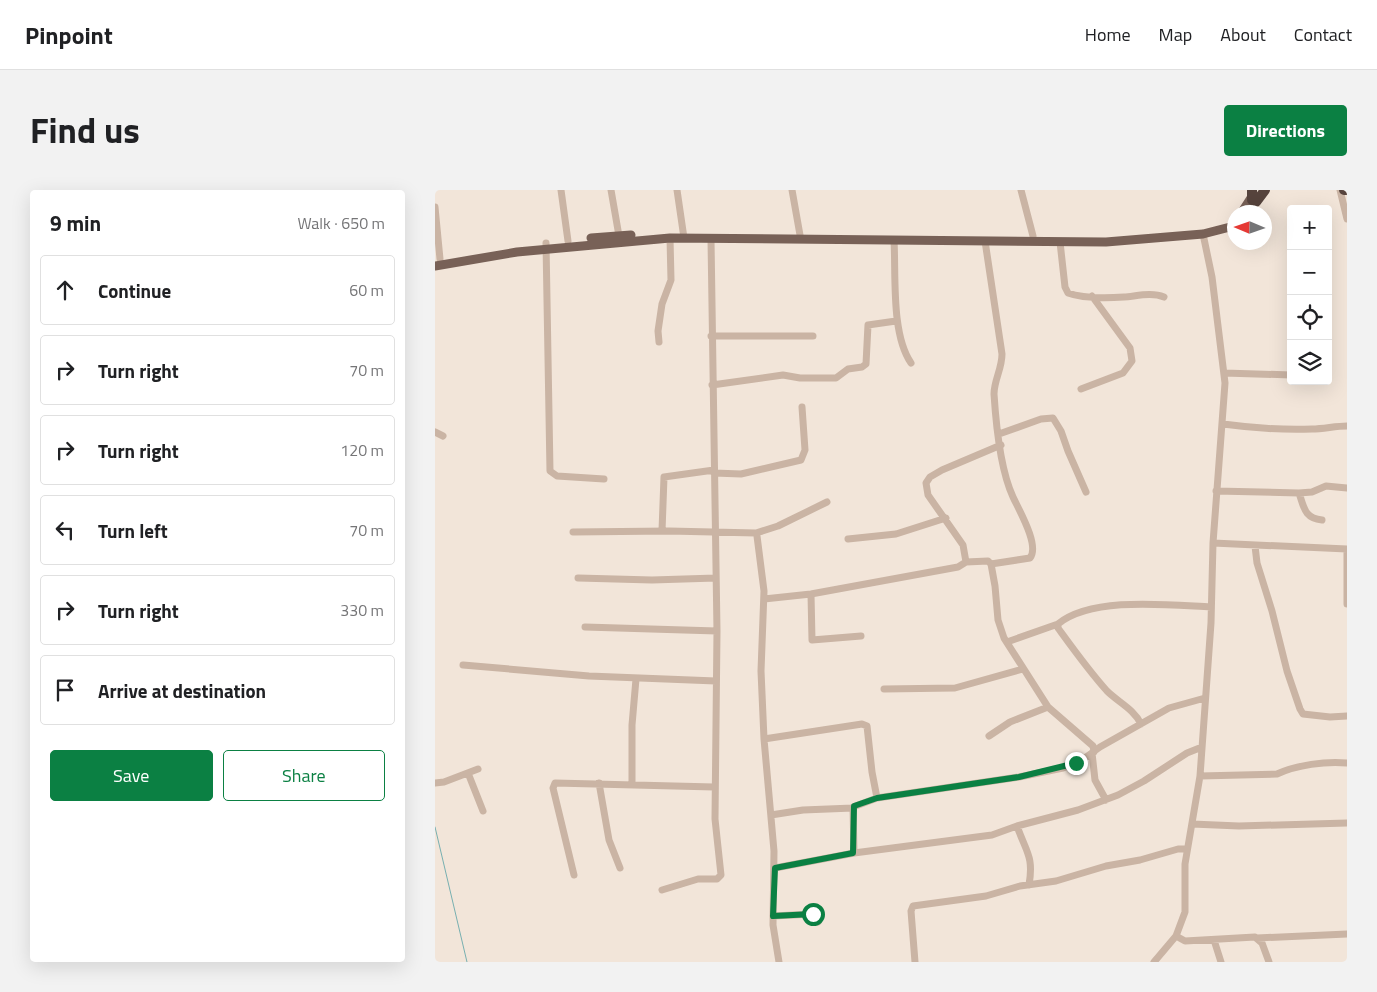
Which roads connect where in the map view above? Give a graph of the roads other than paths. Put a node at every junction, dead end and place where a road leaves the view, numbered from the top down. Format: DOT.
graph roads {
  1 [pos="561,190"];
  2 [pos="611,190"];
  3 [pos="677,190"];
  4 [pos="792,190"];
  5 [pos="1021,190"];
  6 [pos="1261,190"];
  7 [pos="1265,190"];
  8 [pos="1340,190"];
  9 [pos="1254,196"];
  10 [pos="435,206"];
  11 [pos="1347,219"];
  12 [pos="1227,223"];
  13 [pos="1227,228"];
  14 [pos="1203,234"];
  15 [pos="684,235"];
  16 [pos="619,236"];
  17 [pos="805,236"];
  18 [pos="1033,236"];
  19 [pos="670,238"];
  20 [pos="711,239"];
  21 [pos="894,240"];
  22 [pos="568,241"];
  23 [pos="985,241"];
  24 [pos="1060,242"];
  25 [pos="546,246"];
  26 [pos="437,261"];
  27 [pos="1092,296"];
  28 [pos="1164,296"];
  29 [pos="896,321"];
  30 [pos="711,336"];
  31 [pos="813,336"];
  32 [pos="659,342"];
  33 [pos="911,363"];
  34 [pos="1223,373"];
  35 [pos="1287,375"];
  36 [pos="713,385"];
  37 [pos="1081,388"];
  38 [pos="802,407"];
  39 [pos="1223,424"];
  40 [pos="1347,426"];
  41 [pos="435,432"];
  42 [pos="999,434"];
  43 [pos="443,436"];
  44 [pos="1001,445"];
  45 [pos="714,472"];
  46 [pos="604,479"];
  47 [pos="1347,488"];
  48 [pos="1216,491"];
  49 [pos="1087,492"];
  50 [pos="1299,493"];
  51 [pos="827,502"];
  52 [pos="946,518"];
  53 [pos="1321,520"];
  54 [pos="662,531"];
  55 [pos="573,532"];
  56 [pos="714,533"];
  57 [pos="756,534"];
  58 [pos="848,539"];
  59 [pos="1213,543"];
  60 [pos="1255,546"];
  61 [pos="1347,549"];
  62 [pos="966,562"];
  63 [pos="991,564"];
  64 [pos="578,578"];
  65 [pos="716,578"];
  66 [pos="811,594"];
  67 [pos="764,599"];
  68 [pos="1347,604"];
  69 [pos="1211,607"];
  70 [pos="1058,624"];
  71 [pos="585,627"];
  72 [pos="717,631"];
  73 [pos="861,636"];
  74 [pos="1007,642"];
  75 [pos="463,665"];
  76 [pos="1020,668"];
  77 [pos="636,679"];
  78 [pos="716,681"];
  79 [pos="884,689"];
  80 [pos="1205,698"];
  81 [pos="1048,707"];
  82 [pos="1347,716"];
  83 [pos="1141,724"];
  84 [pos="989,736"];
  85 [pos="764,739"];
  86 [pos="1202,747"];
  87 [pos="1093,752"];
  88 [pos="1347,763"];
  89 [pos="477,769"];
  90 [pos="468,773"];
  91 [pos="1200,776"];
  92 [pos="435,783"];
  93 [pos="599,783"];
  94 [pos="631,785"];
  95 [pos="714,787"];
  96 [pos="877,798"];
  97 [pos="1106,800"];
  98 [pos="853,808"];
  99 [pos="483,811"];
  100 [pos="771,815"];
  101 [pos="1347,823"];
  102 [pos="1193,824"];
  103 [pos="1017,826"];
  104 [pos="1187,849"];
  105 [pos="853,853"];
  106 [pos="620,868"];
  107 [pos="775,868"];
  108 [pos="574,875"];
  109 [pos="1029,885"];
  110 [pos="662,890"];
  111 [pos="773,916"];
  112 [pos="818,922"];
  113 [pos="1347,934"];
  114 [pos="1176,936"];
  115 [pos="1257,938"];
  116 [pos="1214,940"];
  117 [pos="779,962"];
  118 [pos="915,962"];
  119 [pos="1154,962"];
  120 [pos="1221,962"];
  121 [pos="1269,962"];
  1 -- 22 [label="street"];
  2 -- 16 [label="street"];
  3 -- 15 [label="street"];
  4 -- 17 [label="street"];
  5 -- 18 [label="street"];
  6 -- 9 [label="main road"];
  7 -- 9 [label="highway"];
  8 -- 11 [label="street"];
  10 -- 26 [label="street"];
  12 -- 18 [label="main road"];
  13 -- 14 [label="main road"];
  14 -- 24 [label="main road"];
  14 -- 34 [label="street"];
  15 -- 16 [label="main road"];
  15 -- 17 [label="main road"];
  15 -- 19 [label="main road"];
  15 -- 20 [label="main road"];
  16 -- 22 [label="main road"];
  17 -- 18 [label="main road"];
  17 -- 20 [label="main road"];
  17 -- 21 [label="main road"];
  19 -- 25 [label="main road"];
  19 -- 32 [label="street"];
  20 -- 30 [label="street"];
  21 -- 23 [label="main road"];
  21 -- 29 [label="street"];
  22 -- 25 [label="main road"];
  23 -- 24 [label="main road"];
  23 -- 42 [label="street"];
  24 -- 27 [label="street"];
  25 -- 26 [label="main road"];
  25 -- 46 [label="street"];
  27 -- 28 [label="street"];
  27 -- 37 [label="street"];
  29 -- 33 [label="street"];
  29 -- 36 [label="street"];
  30 -- 31 [label="street"];
  30 -- 36 [label="street"];
  34 -- 35 [label="street"];
  34 -- 39 [label="street"];
  36 -- 45 [label="street"];
  38 -- 45 [label="street"];
  39 -- 40 [label="street"];
  39 -- 48 [label="street"];
  41 -- 43 [label="street"];
  42 -- 44 [label="street"];
  42 -- 49 [label="street"];
  44 -- 52 [label="street"];
  44 -- 63 [label="street"];
  45 -- 54 [label="street"];
  45 -- 56 [label="street"];
  47 -- 50 [label="street"];
  48 -- 50 [label="street"];
  48 -- 59 [label="street"];
  50 -- 53 [label="street"];
  51 -- 57 [label="street"];
  52 -- 58 [label="street"];
  52 -- 62 [label="street"];
  54 -- 55 [label="street"];
  54 -- 56 [label="street"];
  56 -- 57 [label="street"];
  56 -- 65 [label="street"];
  57 -- 67 [label="street"];
  59 -- 60 [label="street"];
  59 -- 69 [label="street"];
  60 -- 61 [label="street"];
  60 -- 82 [label="street"];
  61 -- 68 [label="street"];
  62 -- 63 [label="street"];
  62 -- 66 [label="street"];
  63 -- 74 [label="street"];
  64 -- 65 [label="street"];
  65 -- 72 [label="street"];
  66 -- 67 [label="street"];
  66 -- 73 [label="street"];
  67 -- 85 [label="street"];
  69 -- 70 [label="street"];
  69 -- 80 [label="street"];
  70 -- 74 [label="street"];
  70 -- 83 [label="street"];
  71 -- 72 [label="street"];
  72 -- 78 [label="street"];
  74 -- 76 [label="street"];
  75 -- 77 [label="street"];
  76 -- 79 [label="street"];
  76 -- 81 [label="street"];
  77 -- 78 [label="street"];
  77 -- 94 [label="street"];
  78 -- 95 [label="street"];
  80 -- 83 [label="street"];
  80 -- 86 [label="street"];
  81 -- 84 [label="street"];
  81 -- 87 [label="street"];
  83 -- 87 [label="street"];
  85 -- 96 [label="street"];
  85 -- 100 [label="street"];
  86 -- 91 [label="street"];
  86 -- 97 [label="street"];
  87 -- 96 [label="street"];
  87 -- 97 [label="street"];
  88 -- 91 [label="street"];
  89 -- 90 [label="street"];
  90 -- 92 [label="street"];
  90 -- 99 [label="street"];
  91 -- 102 [label="street"];
  93 -- 94 [label="street"];
  93 -- 106 [label="street"];
  93 -- 108 [label="street"];
  94 -- 95 [label="street"];
  95 -- 110 [label="street"];
  96 -- 98 [label="street"];
  97 -- 103 [label="street"];
  98 -- 100 [label="street"];
  98 -- 105 [label="street"];
  100 -- 107 [label="street"];
  101 -- 102 [label="street"];
  102 -- 104 [label="street"];
  103 -- 105 [label="street"];
  103 -- 109 [label="street"];
  104 -- 109 [label="street"];
  104 -- 114 [label="street"];
  105 -- 107 [label="street"];
  107 -- 111 [label="street"];
  109 -- 118 [label="street"];
  111 -- 112 [label="street"];
  111 -- 117 [label="street"];
  113 -- 115 [label="street"];
  114 -- 116 [label="street"];
  114 -- 119 [label="street"];
  115 -- 116 [label="street"];
  115 -- 121 [label="street"];
  116 -- 120 [label="street"];
}
